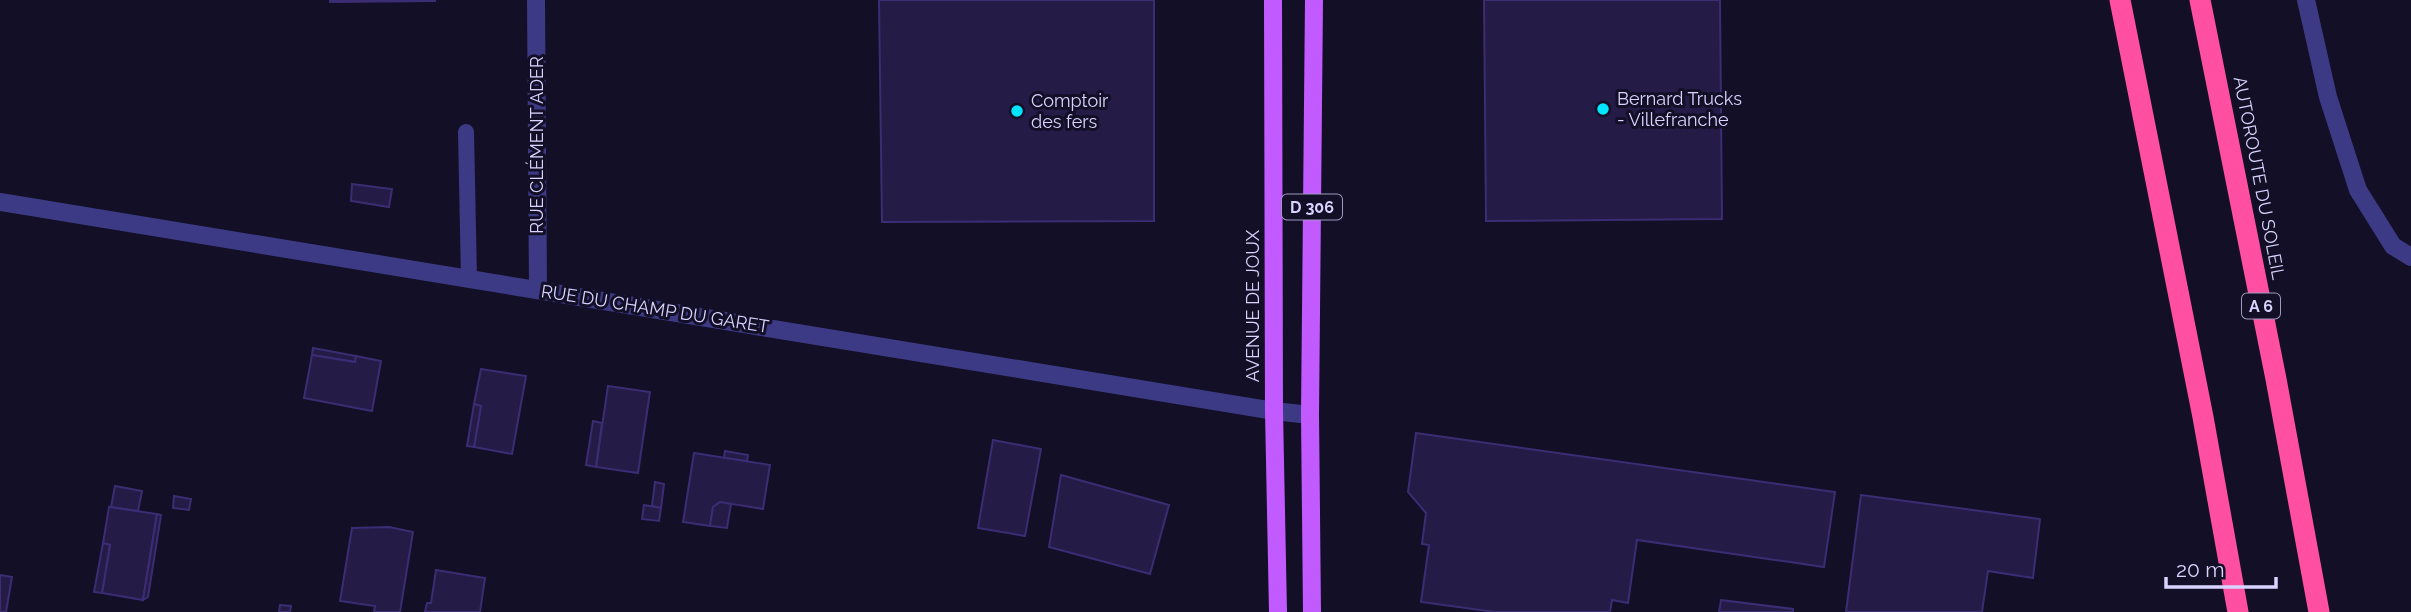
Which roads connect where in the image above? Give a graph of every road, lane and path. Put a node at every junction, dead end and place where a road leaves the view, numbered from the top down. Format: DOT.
graph roads {
  1 [pos="536,0"];
  2 [pos="1273,0"];
  3 [pos="1314,0"];
  4 [pos="2120,0"];
  5 [pos="2200,0"];
  6 [pos="2306,0"];
  7 [pos="466,132"];
  8 [pos="0,202"];
  9 [pos="2411,257"];
  10 [pos="469,279"];
  11 [pos="538,290"];
  12 [pos="1274,411"];
  13 [pos="1310,415"];
  14 [pos="1278,612"];
  15 [pos="1312,612"];
  16 [pos="2238,612"];
  17 [pos="2319,612"];
  1 -- 11 [label="street, RUE CLÉMENT ADER"];
  2 -- 12 [label="main road, AVENUE DE JOUX / D 306"];
  3 -- 13 [label="main road, D 306"];
  4 -- 16 [label="highway"];
  5 -- 17 [label="highway, AUTOROUTE DU SOLEIL / A 6"];
  6 -- 9 [label="street"];
  7 -- 10 [label="lane"];
  8 -- 10 [label="street, RUE DU CHAMP DU GARET"];
  10 -- 11 [label="street, RUE DU CHAMP DU GARET"];
  11 -- 12 [label="street, RUE DU CHAMP DU GARET"];
  12 -- 13 [label="street, RUE DU CHAMP DU GARET"];
  12 -- 14 [label="main road, AVENUE DE JOUX / D 306"];
  13 -- 15 [label="main road, D 306"];
}
